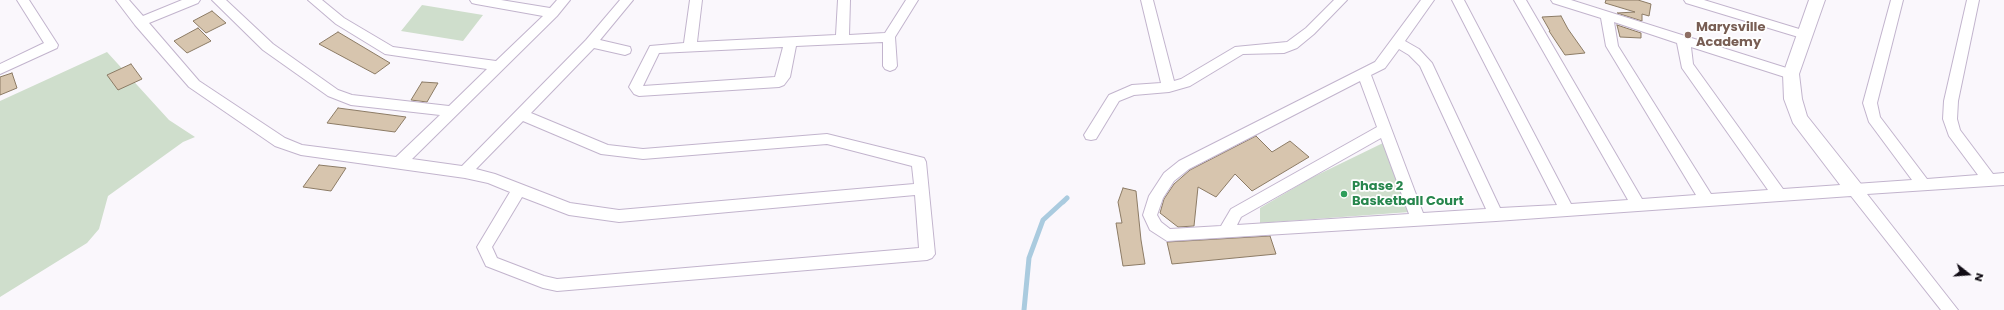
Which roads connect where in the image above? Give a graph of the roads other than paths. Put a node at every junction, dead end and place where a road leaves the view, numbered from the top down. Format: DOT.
graph roads {
  1 [pos="23,0"];
  2 [pos="122,0"];
  3 [pos="194,0"];
  4 [pos="218,0"];
  5 [pos="314,0"];
  6 [pos="476,0"];
  7 [pos="564,0"];
  8 [pos="627,0"];
  9 [pos="696,0"];
  10 [pos="844,0"];
  11 [pos="912,0"];
  12 [pos="1147,0"];
  13 [pos="1341,0"];
  14 [pos="1428,0"];
  15 [pos="1458,0"];
  16 [pos="1520,0"];
  17 [pos="1557,0"];
  18 [pos="1690,0"];
  19 [pos="1815,0"];
  20 [pos="1897,0"];
  21 [pos="1973,0"];
  22 [pos="553,13"];
  23 [pos="1606,16"];
  24 [pos="139,22"];
  25 [pos="1805,35"];
  26 [pos="889,37"];
  27 [pos="842,40"];
  28 [pos="1683,40"];
  29 [pos="791,42"];
  30 [pos="1397,42"];
  31 [pos="591,43"];
  32 [pos="690,47"];
  33 [pos="625,50"];
  34 [pos="497,66"];
  35 [pos="890,66"];
  36 [pos="0,69"];
  37 [pos="1364,74"];
  38 [pos="1791,74"];
  39 [pos="1168,88"];
  40 [pos="451,111"];
  41 [pos="521,115"];
  42 [pos="1385,129"];
  43 [pos="1091,135"];
  44 [pos="398,164"];
  45 [pos="465,172"];
  46 [pos="2004,179"];
  47 [pos="1989,180"];
  48 [pos="1924,185"];
  49 [pos="519,189"];
  50 [pos="921,189"];
  51 [pos="1854,189"];
  52 [pos="1779,196"];
  53 [pos="1707,200"];
  54 [pos="1638,205"];
  55 [pos="1567,210"];
  56 [pos="1496,215"];
  57 [pos="1418,219"];
  58 [pos="1226,231"];
  59 [pos="1950,310"];
  1 -- 36 [label="street"];
  2 -- 24 [label="street"];
  3 -- 24 [label="street"];
  4 -- 40 [label="street"];
  5 -- 34 [label="street"];
  6 -- 22 [label="street"];
  7 -- 22 [label="street"];
  8 -- 31 [label="street"];
  9 -- 32 [label="street"];
  10 -- 27 [label="street"];
  11 -- 26 [label="street"];
  12 -- 39 [label="street"];
  13 -- 39 [label="street"];
  14 -- 30 [label="street"];
  15 -- 55 [label="street"];
  16 -- 54 [label="street"];
  17 -- 23 [label="street"];
  18 -- 25 [label="street"];
  19 -- 25 [label="street"];
  20 -- 48 [label="street"];
  21 -- 47 [label="street"];
  22 -- 34 [label="street"];
  23 -- 28 [label="street"];
  23 -- 53 [label="street"];
  24 -- 44 [label="street"];
  25 -- 38 [label="street"];
  26 -- 27 [label="street"];
  26 -- 35 [label="street"];
  27 -- 29 [label="street"];
  28 -- 38 [label="street"];
  28 -- 52 [label="street"];
  29 -- 32 [label="street"];
  29 -- 32 [label="street"];
  30 -- 37 [label="street"];
  30 -- 56 [label="street"];
  31 -- 33 [label="street"];
  31 -- 41 [label="street"];
  34 -- 40 [label="street"];
  37 -- 42 [label="street"];
  37 -- 58 [label="street"];
  38 -- 51 [label="street"];
  39 -- 43 [label="street"];
  40 -- 44 [label="street"];
  41 -- 45 [label="street"];
  41 -- 50 [label="street"];
  42 -- 57 [label="street"];
  42 -- 58 [label="street"];
  44 -- 45 [label="street"];
  45 -- 49 [label="street"];
  46 -- 47 [label="street"];
  47 -- 48 [label="street"];
  48 -- 51 [label="street"];
  49 -- 50 [label="street"];
  49 -- 50 [label="street"];
  51 -- 52 [label="street"];
  51 -- 59 [label="street"];
  52 -- 53 [label="street"];
  53 -- 54 [label="street"];
  54 -- 55 [label="street"];
  55 -- 56 [label="street"];
  56 -- 57 [label="street"];
  57 -- 58 [label="street"];
}
